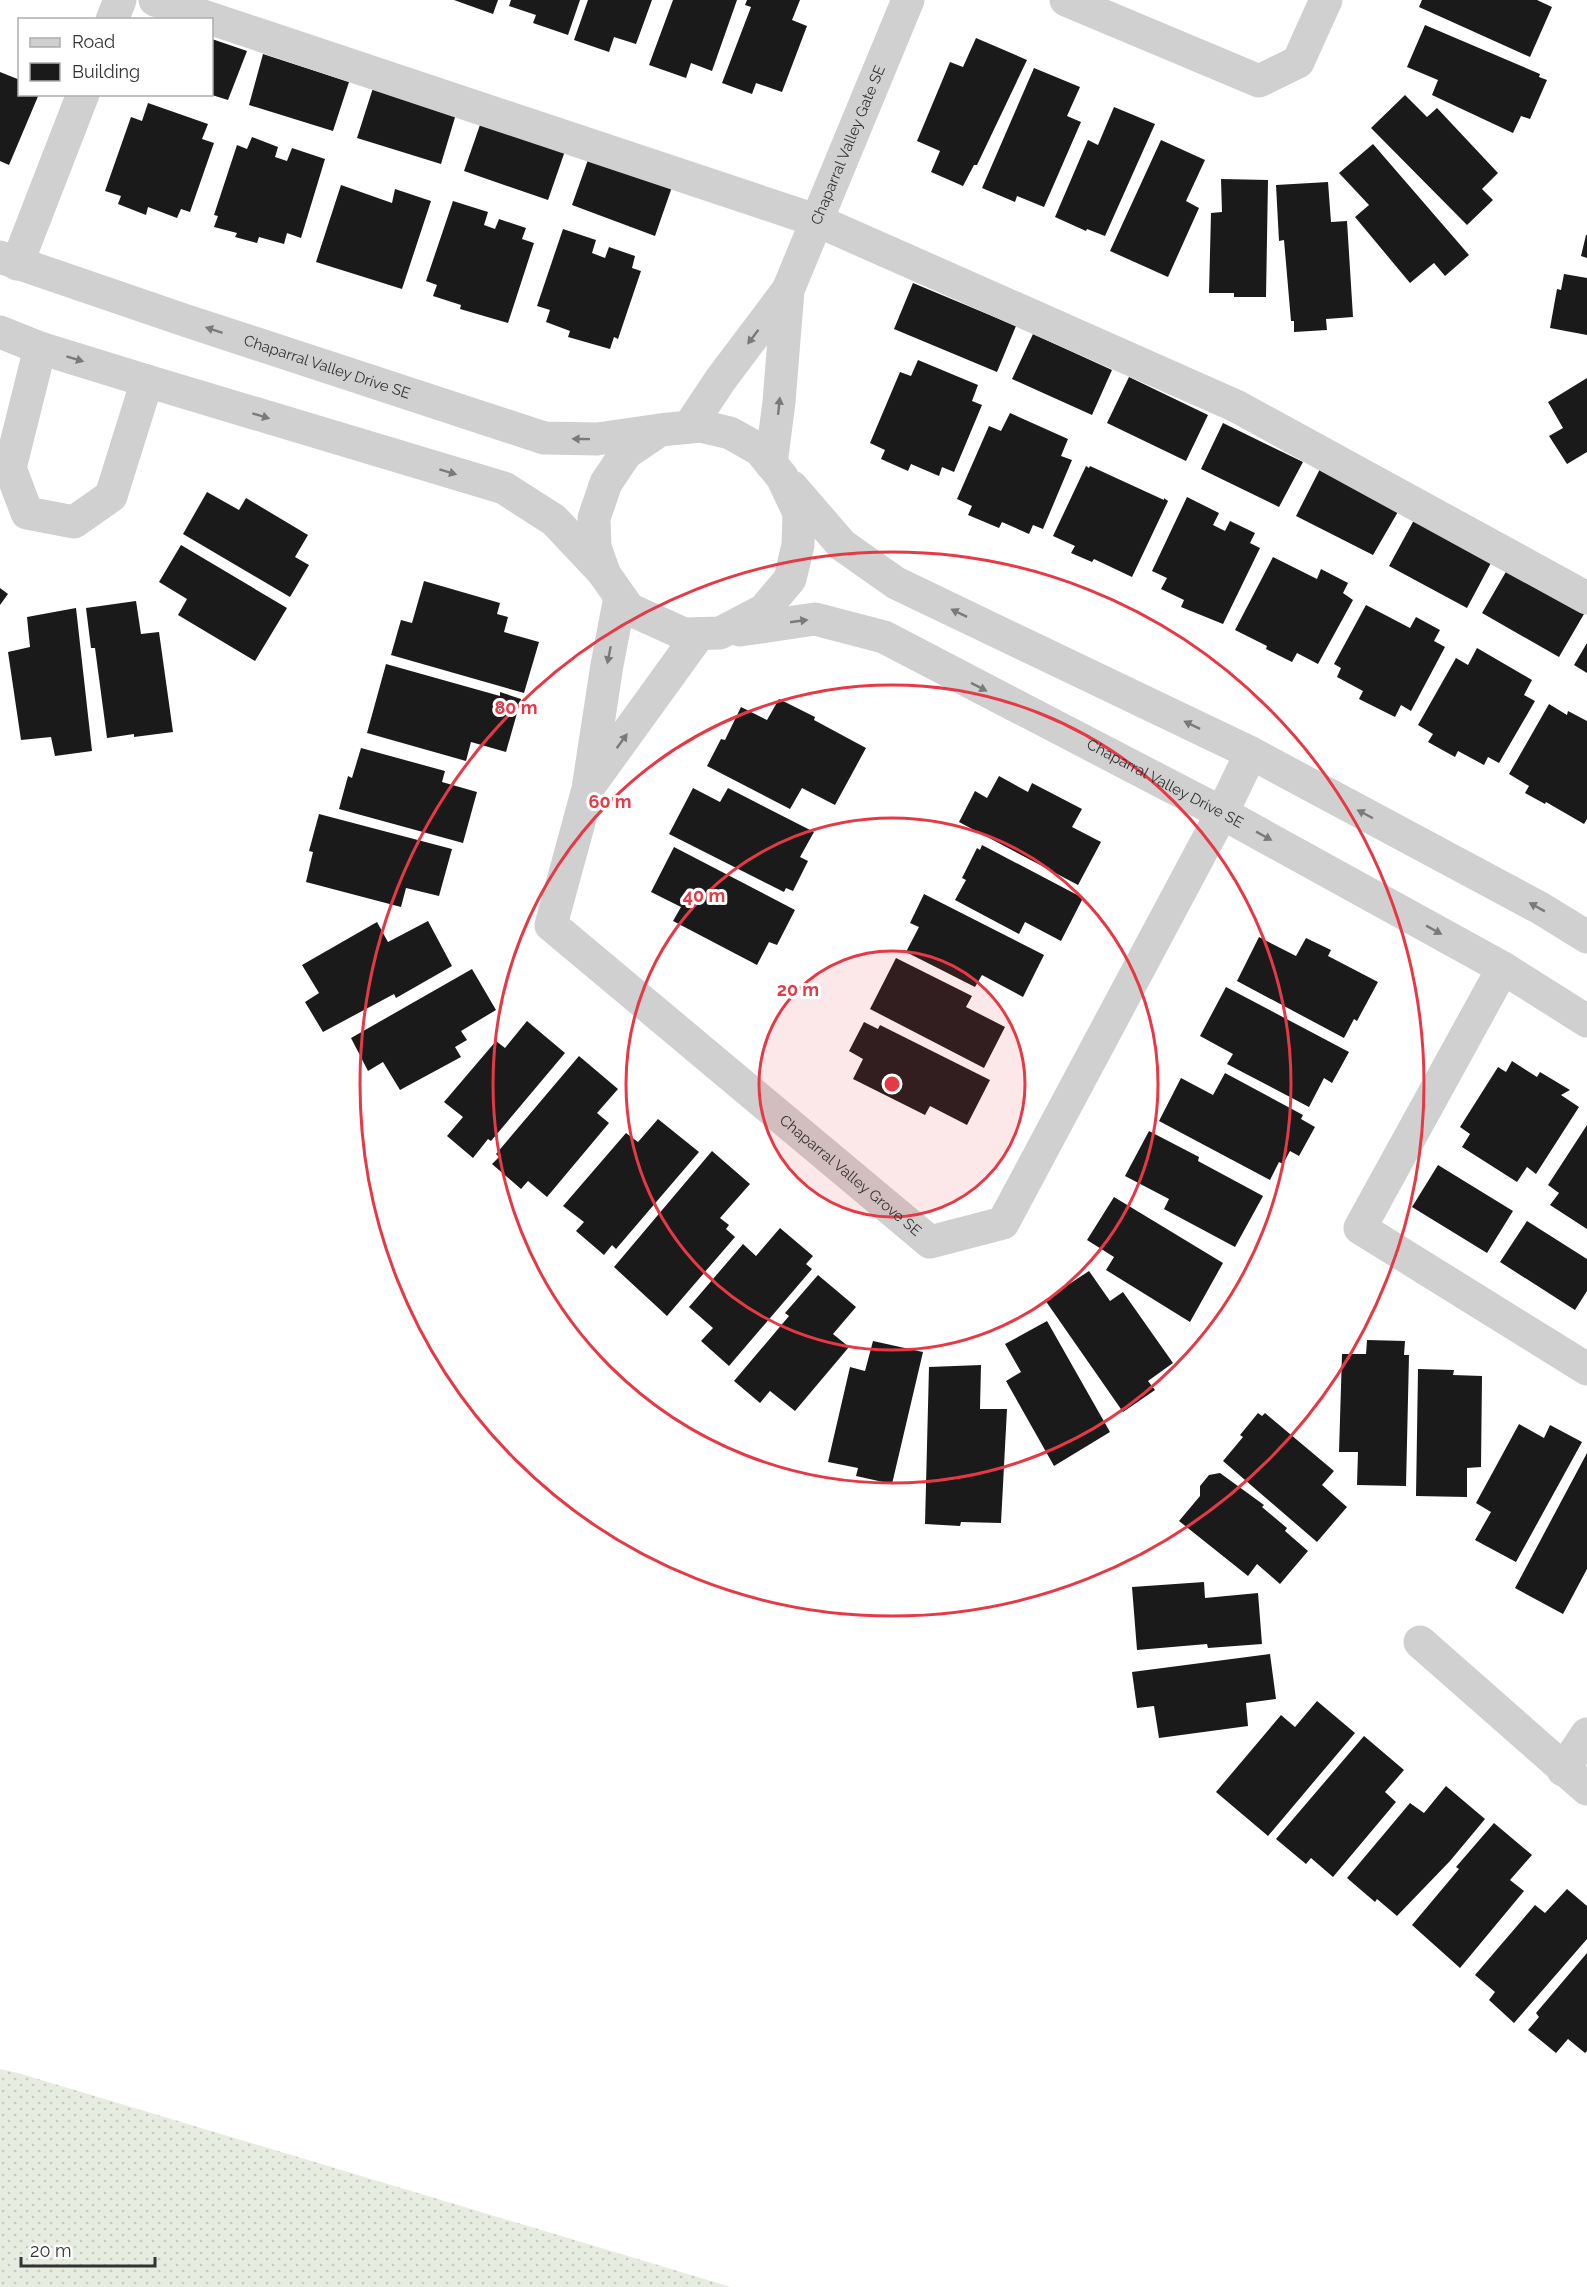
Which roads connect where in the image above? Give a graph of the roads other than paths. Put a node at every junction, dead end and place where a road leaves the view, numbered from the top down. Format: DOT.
graph roads {
  1 [pos="120,0"];
  2 [pos="155,0"];
  3 [pos="908,0"];
  4 [pos="1066,0"];
  5 [pos="1326,0"];
  6 [pos="113,18"];
  7 [pos="209,18"];
  8 [pos="213,19"];
  9 [pos="82,96"];
  10 [pos="818,221"];
  11 [pos="9,261"];
  12 [pos="788,290"];
  13 [pos="0,332"];
  14 [pos="40,348"];
  15 [pos="147,381"];
  16 [pos="675,429"];
  17 [pos="777,470"];
  18 [pos="613,586"];
  19 [pos="1587,598"];
  20 [pos="710,633"];
  21 [pos="1251,753"];
  22 [pos="588,789"];
  23 [pos="1222,813"];
  24 [pos="1587,937"];
  25 [pos="1503,968"];
  26 [pos="1587,1021"];
  27 [pos="1587,1369"];
  28 [pos="1420,1642"];
  29 [pos="1587,1734"];
  30 [pos="1575,1780"];
  1 -- 6 [label="street"];
  2 -- 7 [label="street"];
  3 -- 10 [label="street, Chaparral Valley Gate SE"];
  4 -- 5 [label="street"];
  8 -- 10 [label="street"];
  9 -- 11 [label="street"];
  10 -- 12 [label="street, Chaparral Valley Gate SE"];
  10 -- 19 [label="street"];
  16 -- 11 [label="street, Chaparral Valley Drive SE, one-way"];
  12 -- 16 [label="street, Chaparral Valley Gate SE, one-way"];
  17 -- 12 [label="street, Chaparral Valley Gate SE, one-way"];
  13 -- 14 [label="street"];
  14 -- 15 [label="street, one-way"];
  14 -- 15 [label="street"];
  15 -- 18 [label="street, one-way"];
  16 -- 17 [label="street"];
  16 -- 18 [label="street"];
  17 -- 20 [label="street"];
  21 -- 17 [label="street, one-way"];
  18 -- 20 [label="street"];
  18 -- 22 [label="street, Chaparral Valley Grove SE, one-way"];
  22 -- 20 [label="street, Chaparral Valley Grove SE, one-way"];
  20 -- 23 [label="street, Chaparral Valley Drive SE, one-way"];
  21 -- 23 [label="street, Chaparral Valley Grove SE"];
  24 -- 21 [label="street, one-way"];
  22 -- 23 [label="street, Chaparral Valley Grove SE"];
  23 -- 25 [label="street, Chaparral Valley Drive SE, one-way"];
  25 -- 26 [label="street, Chaparral Valley Drive SE"];
  25 -- 27 [label="street"];
  28 -- 30 [label="street"];
  29 -- 30 [label="street"];
}
